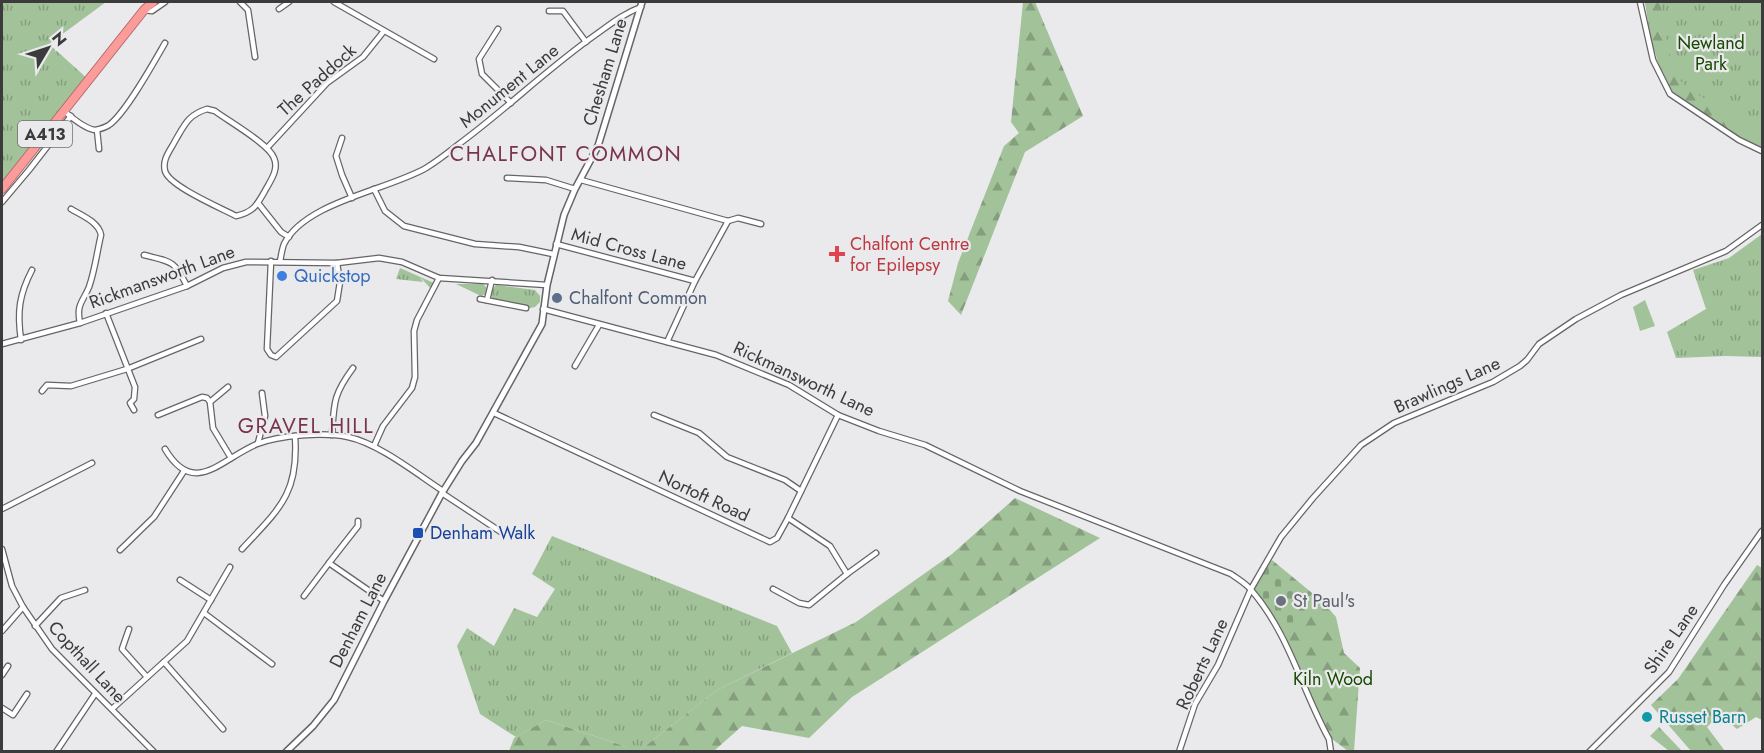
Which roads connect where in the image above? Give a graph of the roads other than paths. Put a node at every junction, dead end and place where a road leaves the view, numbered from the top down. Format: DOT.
graph roads {
  1 [pos="153,2"];
  2 [pos="165,2"];
  3 [pos="240,2"];
  4 [pos="289,2"];
  5 [pos="334,2"];
  6 [pos="1640,2"];
  7 [pos="641,4"];
  8 [pos="279,9"];
  9 [pos="144,10"];
  10 [pos="549,11"];
  11 [pos="498,28"];
  12 [pos="384,31"];
  13 [pos="586,42"];
  14 [pos="165,43"];
  15 [pos="255,57"];
  16 [pos="434,59"];
  17 [pos="511,103"];
  18 [pos="64,111"];
  19 [pos="71,116"];
  20 [pos="97,130"];
  21 [pos="342,138"];
  22 [pos="99,148"];
  23 [pos="267,148"];
  24 [pos="1762,151"];
  25 [pos="507,178"];
  26 [pos="581,180"];
  27 [pos="2,189"];
  28 [pos="374,189"];
  29 [pos="575,189"];
  30 [pos="352,198"];
  31 [pos="2,202"];
  32 [pos="258,203"];
  33 [pos="70,209"];
  34 [pos="728,221"];
  35 [pos="761,224"];
  36 [pos="1762,225"];
  37 [pos="289,237"];
  38 [pos="556,244"];
  39 [pos="144,255"];
  40 [pos="554,255"];
  41 [pos="271,261"];
  42 [pos="280,262"];
  43 [pos="337,263"];
  44 [pos="32,270"];
  45 [pos="439,278"];
  46 [pos="492,280"];
  47 [pos="695,281"];
  48 [pos="547,285"];
  49 [pos="187,286"];
  50 [pos="480,299"];
  51 [pos="487,300"];
  52 [pos="526,308"];
  53 [pos="543,309"];
  54 [pos="106,313"];
  55 [pos="80,323"];
  56 [pos="598,325"];
  57 [pos="201,339"];
  58 [pos="21,340"];
  59 [pos="667,342"];
  60 [pos="2,344"];
  61 [pos="575,366"];
  62 [pos="353,368"];
  63 [pos="127,369"];
  64 [pos="228,387"];
  65 [pos="42,391"];
  66 [pos="262,393"];
  67 [pos="210,402"];
  68 [pos="134,410"];
  69 [pos="494,413"];
  70 [pos="158,415"];
  71 [pos="654,415"];
  72 [pos="838,415"];
  73 [pos="332,435"];
  74 [pos="295,436"];
  75 [pos="258,443"];
  76 [pos="374,447"];
  77 [pos="165,449"];
  78 [pos="231,458"];
  79 [pos="92,463"];
  80 [pos="184,471"];
  81 [pos="801,491"];
  82 [pos="443,492"];
  83 [pos="2,509"];
  84 [pos="788,518"];
  85 [pos="358,521"];
  86 [pos="1762,531"];
  87 [pos="501,532"];
  88 [pos="2,549"];
  89 [pos="242,549"];
  90 [pos="120,550"];
  91 [pos="876,553"];
  92 [pos="329,563"];
  93 [pos="230,567"];
  94 [pos="847,574"];
  95 [pos="180,580"];
  96 [pos="773,589"];
  97 [pos="1251,589"];
  98 [pos="85,590"];
  99 [pos="304,596"];
  100 [pos="211,600"];
  101 [pos="384,601"];
  102 [pos="22,607"];
  103 [pos="204,613"];
  104 [pos="35,626"];
  105 [pos="129,629"];
  106 [pos="2,632"];
  107 [pos="164,662"];
  108 [pos="272,664"];
  109 [pos="8,666"];
  110 [pos="2,675"];
  111 [pos="147,677"];
  112 [pos="27,694"];
  113 [pos="95,694"];
  114 [pos="2,708"];
  115 [pos="112,709"];
  116 [pos="223,729"];
  117 [pos="56,752"];
  118 [pos="154,752"];
  119 [pos="286,752"];
  120 [pos="1179,752"];
  121 [pos="1331,752"];
  122 [pos="1589,752"];
  1 -- 9 [label="highway, A413"];
  2 -- 9 [label="street"];
  3 -- 15 [label="street"];
  4 -- 8 [label="street"];
  5 -- 12 [label="street, The Paddock"];
  6 -- 24 [label="street"];
  7 -- 13 [label="street, Monument Lane"];
  7 -- 26 [label="street, Chesham Lane"];
  9 -- 18 [label="highway, A413"];
  10 -- 13 [label="street"];
  11 -- 17 [label="street"];
  12 -- 16 [label="street, The Paddock"];
  12 -- 23 [label="street, The Paddock"];
  13 -- 17 [label="street, Monument Lane"];
  14 -- 20 [label="street"];
  17 -- 28 [label="street, Monument Lane"];
  18 -- 19 [label="street"];
  18 -- 27 [label="highway, A413"];
  19 -- 20 [label="street"];
  19 -- 31 [label="street"];
  20 -- 22 [label="street"];
  21 -- 30 [label="street"];
  23 -- 32 [label="street"];
  23 -- 32 [label="street"];
  25 -- 29 [label="street"];
  26 -- 29 [label="street, Chesham Lane"];
  26 -- 34 [label="street"];
  28 -- 30 [label="street, Monument Lane"];
  28 -- 40 [label="street"];
  29 -- 38 [label="street, Chesham Lane"];
  30 -- 37 [label="street, Monument Lane"];
  32 -- 37 [label="street"];
  33 -- 55 [label="street"];
  34 -- 35 [label="street"];
  34 -- 47 [label="street"];
  36 -- 97 [label="street, Brawlings Lane"];
  37 -- 42 [label="street, Monument Lane"];
  38 -- 40 [label="street, Chesham Lane"];
  38 -- 47 [label="street, Mid Cross Lane"];
  39 -- 49 [label="street"];
  40 -- 48 [label="street, Chesham Lane"];
  41 -- 42 [label="street, Rickmansworth Lane"];
  41 -- 43 [label="street"];
  41 -- 49 [label="street, Rickmansworth Lane"];
  42 -- 43 [label="street, Rickmansworth Lane"];
  43 -- 45 [label="street, Rickmansworth Lane"];
  44 -- 58 [label="street"];
  45 -- 46 [label="street, Rickmansworth Lane"];
  45 -- 76 [label="street"];
  46 -- 48 [label="street, Rickmansworth Lane"];
  46 -- 51 [label="street"];
  47 -- 59 [label="street"];
  48 -- 53 [label="street"];
  49 -- 54 [label="street, Rickmansworth Lane"];
  50 -- 51 [label="street"];
  51 -- 52 [label="street"];
  53 -- 56 [label="street, Rickmansworth Lane"];
  53 -- 69 [label="street, Denham Lane"];
  54 -- 55 [label="street, Rickmansworth Lane"];
  54 -- 63 [label="street"];
  55 -- 58 [label="street, Rickmansworth Lane"];
  56 -- 59 [label="street, Rickmansworth Lane"];
  56 -- 61 [label="street"];
  57 -- 63 [label="street"];
  58 -- 60 [label="street, Rickmansworth Lane"];
  59 -- 72 [label="street, Rickmansworth Lane"];
  62 -- 73 [label="street"];
  63 -- 65 [label="street"];
  63 -- 68 [label="street"];
  64 -- 67 [label="street"];
  66 -- 75 [label="street"];
  67 -- 70 [label="street"];
  67 -- 78 [label="street"];
  69 -- 82 [label="street, Denham Lane"];
  69 -- 84 [label="street, Nortoft Road"];
  71 -- 81 [label="street"];
  72 -- 81 [label="street, Nortoft Road"];
  72 -- 97 [label="street, Rickmansworth Lane"];
  73 -- 74 [label="street"];
  73 -- 76 [label="street"];
  74 -- 75 [label="street"];
  74 -- 89 [label="street"];
  75 -- 78 [label="street"];
  76 -- 82 [label="street"];
  77 -- 80 [label="street"];
  78 -- 80 [label="street"];
  79 -- 83 [label="street"];
  80 -- 90 [label="street"];
  81 -- 84 [label="street, Nortoft Road"];
  82 -- 87 [label="street"];
  82 -- 101 [label="street, Denham Lane"];
  84 -- 94 [label="street"];
  85 -- 92 [label="street"];
  86 -- 122 [label="street, Shire Lane"];
  88 -- 102 [label="street, Copthall Lane"];
  91 -- 94 [label="street"];
  92 -- 99 [label="street"];
  92 -- 101 [label="street"];
  93 -- 100 [label="street"];
  94 -- 96 [label="street"];
  95 -- 100 [label="street"];
  97 -- 120 [label="street, Roberts Lane"];
  97 -- 121 [label="street, Rickmansworth Lane"];
  98 -- 104 [label="street"];
  100 -- 103 [label="street"];
  101 -- 119 [label="street, Denham Lane"];
  102 -- 104 [label="street, Copthall Lane"];
  102 -- 106 [label="street"];
  103 -- 107 [label="street"];
  103 -- 108 [label="street"];
  104 -- 113 [label="street, Copthall Lane"];
  105 -- 111 [label="street"];
  107 -- 111 [label="street"];
  107 -- 116 [label="street"];
  109 -- 110 [label="street"];
  111 -- 115 [label="street"];
  112 -- 114 [label="street"];
  113 -- 115 [label="street, Copthall Lane"];
  113 -- 117 [label="street"];
  115 -- 118 [label="street, Copthall Lane"];
}
